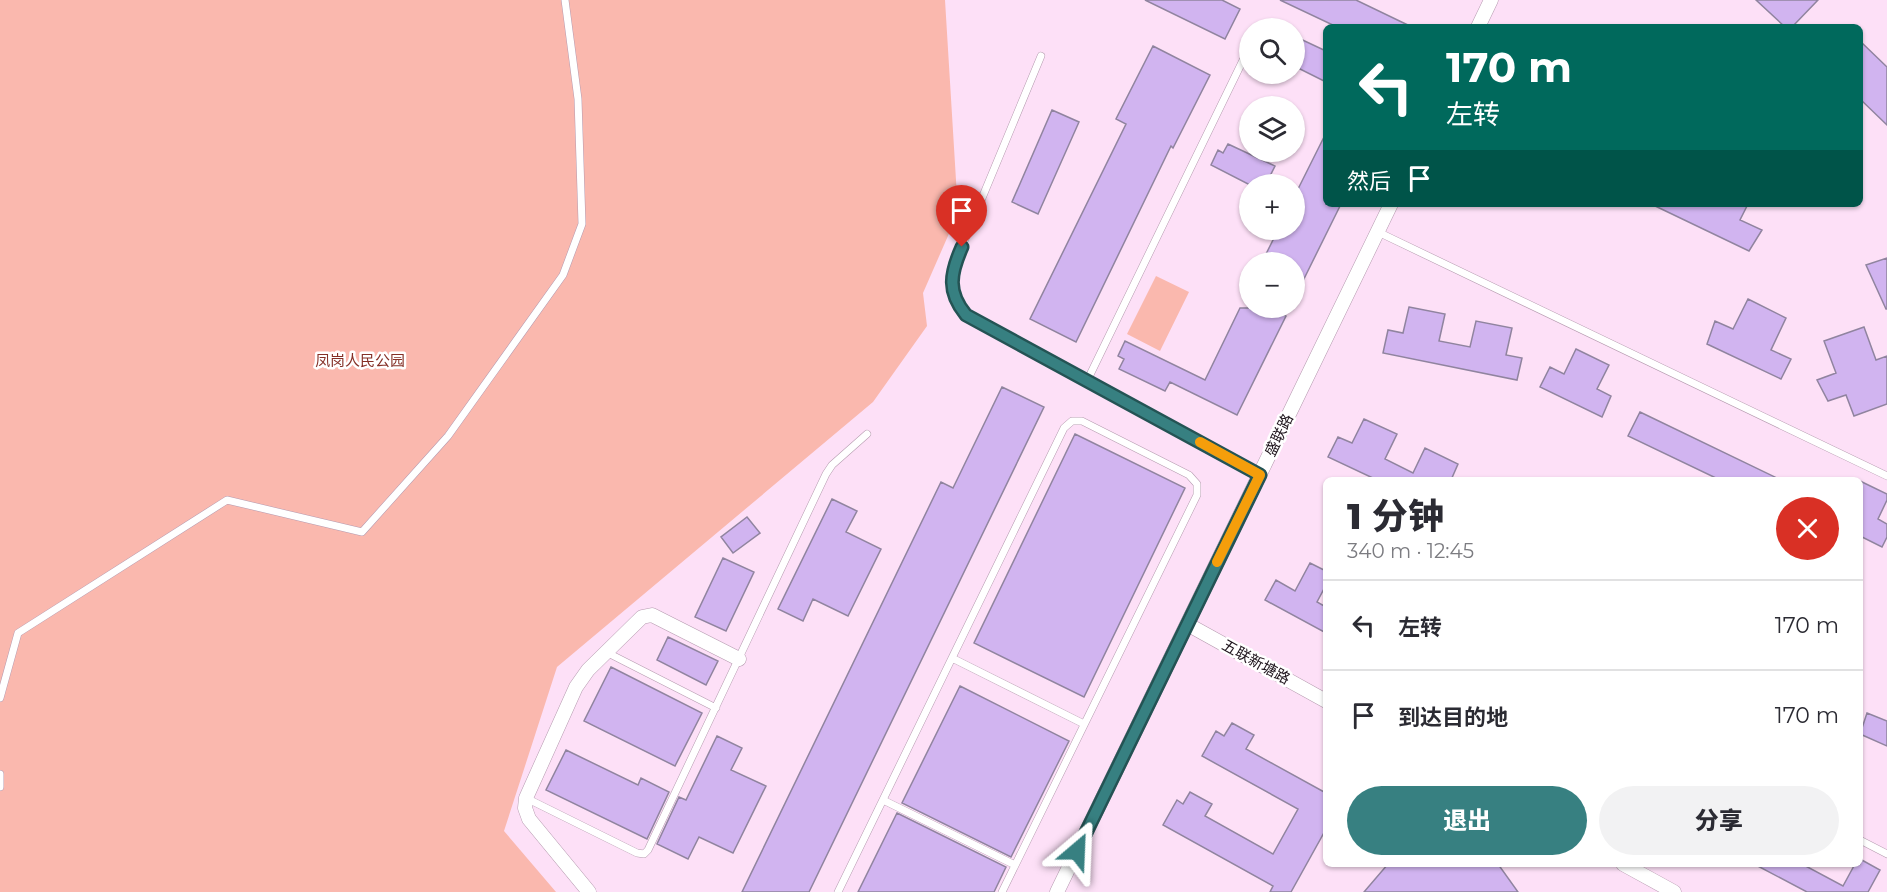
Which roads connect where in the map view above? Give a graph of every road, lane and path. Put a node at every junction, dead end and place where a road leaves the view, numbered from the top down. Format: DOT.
graph roads {
  1 [pos="565,0"];
  2 [pos="1491,0"];
  3 [pos="1479,24"];
  4 [pos="1041,56"];
  5 [pos="1239,68"];
  6 [pos="1390,207"];
  7 [pos="1378,232"];
  8 [pos="1087,381"];
  9 [pos="867,434"];
  10 [pos="1260,475"];
  11 [pos="1887,476"];
  12 [pos="1187,624"];
  13 [pos="606,652"];
  14 [pos="952,658"];
  15 [pos="739,659"];
  16 [pos="0,698"];
  17 [pos="1323,699"];
  18 [pos="716,708"];
  19 [pos="1084,724"];
  20 [pos="0,774"];
  21 [pos="0,787"];
  22 [pos="526,798"];
  23 [pos="883,800"];
  24 [pos="1863,842"];
  25 [pos="1887,854"];
  26 [pos="1015,865"];
  27 [pos="1628,867"];
  28 [pos="589,892"];
  29 [pos="838,892"];
  30 [pos="1002,892"];
  31 [pos="1057,892"];
  32 [pos="1674,892"];
  1 -- 16 [label="lane"];
  2 -- 3 [label="street"];
  4 -- 8 [label="lane"];
  5 -- 8 [label="lane"];
  6 -- 7 [label="street, 盛联路"];
  7 -- 10 [label="street, 盛联路"];
  7 -- 11 [label="lane"];
  8 -- 10 [label="lane"];
  9 -- 15 [label="lane"];
  10 -- 12 [label="street, 盛联路"];
  12 -- 17 [label="street, 五联新塘路"];
  12 -- 31 [label="street, 盛联路"];
  13 -- 15 [label="street"];
  13 -- 18 [label="lane"];
  13 -- 22 [label="street"];
  14 -- 19 [label="lane"];
  14 -- 19 [label="lane"];
  14 -- 23 [label="lane"];
  15 -- 18 [label="lane"];
  18 -- 22 [label="lane"];
  19 -- 26 [label="lane"];
  20 -- 21 [label="lane"];
  22 -- 28 [label="street"];
  23 -- 26 [label="lane"];
  23 -- 29 [label="lane"];
  24 -- 25 [label="lane"];
  26 -- 30 [label="lane"];
  27 -- 32 [label="street"];
}
